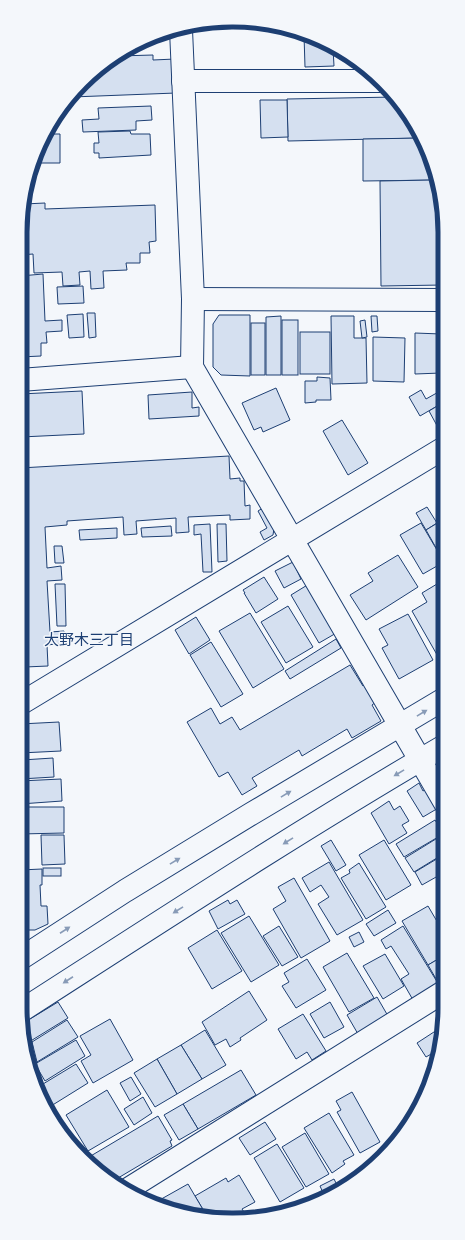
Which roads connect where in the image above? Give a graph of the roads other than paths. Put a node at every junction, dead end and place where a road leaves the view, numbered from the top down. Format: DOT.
graph roads {
  1 [pos="182,33"];
  2 [pos="183,81"];
  3 [pos="372,82"];
  4 [pos="193,299"];
  5 [pos="438,300"];
  6 [pos="192,367"];
  7 [pos="27,379"];
  8 [pos="438,452"];
  9 [pos="292,539"];
  10 [pos="27,700"];
  11 [pos="438,703"];
  12 [pos="400,726"];
  13 [pos="438,750"];
  14 [pos="420,760"];
  15 [pos="438,792"];
  16 [pos="27,955"];
  17 [pos="438,995"];
  18 [pos="27,1007"];
  19 [pos="132,1186"];
  1 -- 2 [label="street"];
  2 -- 3 [label="street"];
  2 -- 4 [label="street"];
  4 -- 5 [label="street"];
  4 -- 6 [label="street"];
  6 -- 7 [label="street"];
  6 -- 9 [label="street"];
  8 -- 9 [label="street"];
  9 -- 10 [label="street"];
  9 -- 12 [label="street"];
  12 -- 11 [label="street, one-way"];
  12 -- 14 [label="street"];
  16 -- 12 [label="street, one-way"];
  13 -- 14 [label="street"];
  14 -- 15 [label="street"];
  14 -- 18 [label="street, one-way"];
  17 -- 19 [label="street"];
}
